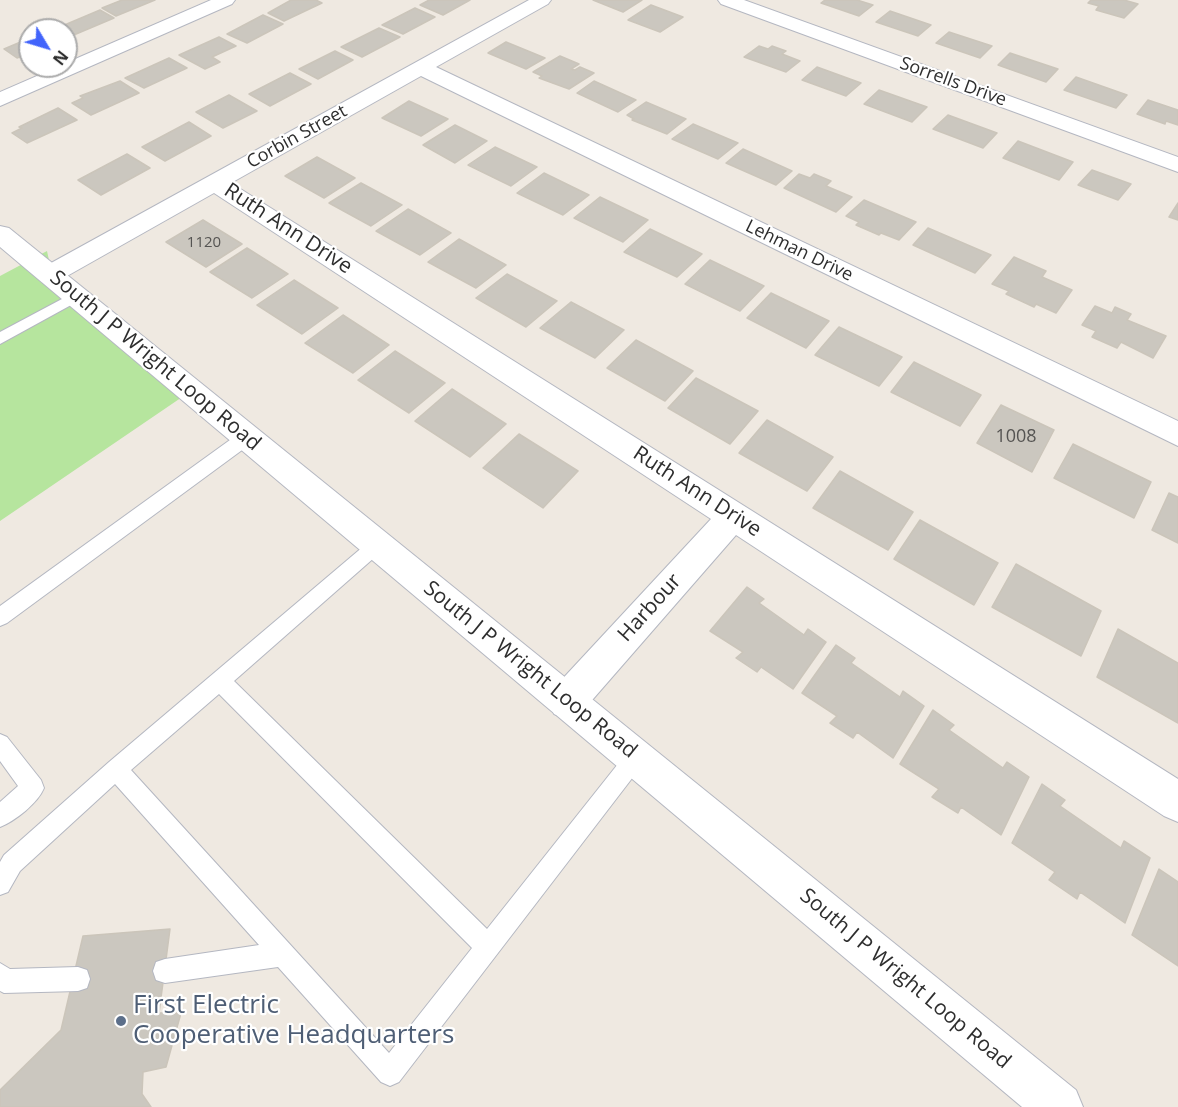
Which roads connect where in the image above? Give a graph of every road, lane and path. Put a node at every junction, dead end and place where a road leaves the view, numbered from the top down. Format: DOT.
graph roads {
  1 [pos="226,0"];
  2 [pos="542,0"];
  3 [pos="727,0"];
  4 [pos="421,68"];
  5 [pos="0,100"];
  6 [pos="1178,165"];
  7 [pos="215,183"];
  8 [pos="0,234"];
  9 [pos="64,285"];
  10 [pos="0,339"];
  11 [pos="1178,434"];
  12 [pos="246,437"];
  13 [pos="733,516"];
  14 [pos="377,545"];
  15 [pos="0,617"];
  16 [pos="220,681"];
  17 [pos="567,701"];
  18 [pos="0,744"];
  19 [pos="636,757"];
  20 [pos="116,769"];
  21 [pos="1178,802"];
  22 [pos="0,816"];
  23 [pos="0,884"];
  24 [pos="488,947"];
  25 [pos="283,954"];
  26 [pos="165,971"];
  27 [pos="0,975"];
  28 [pos="78,979"];
  29 [pos="1059,1107"];
  1 -- 5 [label="street"];
  2 -- 4 [label="street, Corbin Street"];
  3 -- 6 [label="street, Sorrells Drive"];
  4 -- 7 [label="street, Corbin Street"];
  4 -- 11 [label="street, Lehman Drive"];
  7 -- 9 [label="street, Corbin Street"];
  7 -- 13 [label="street, Ruth Ann Drive"];
  8 -- 9 [label="street, South J P Wright Loop Road"];
  9 -- 10 [label="lane"];
  9 -- 12 [label="street, South J P Wright Loop Road"];
  12 -- 14 [label="street, South J P Wright Loop Road"];
  12 -- 15 [label="lane"];
  13 -- 17 [label="street, Harbour"];
  13 -- 21 [label="street, Ruth Ann Drive"];
  14 -- 16 [label="lane"];
  14 -- 17 [label="street, South J P Wright Loop Road"];
  16 -- 20 [label="lane"];
  16 -- 24 [label="lane"];
  17 -- 19 [label="street, South J P Wright Loop Road"];
  18 -- 22 [label="lane"];
  19 -- 24 [label="lane"];
  19 -- 29 [label="street, South J P Wright Loop Road"];
  20 -- 23 [label="lane"];
  20 -- 25 [label="lane"];
  24 -- 25 [label="lane"];
  25 -- 26 [label="lane"];
  27 -- 28 [label="lane"];
}
